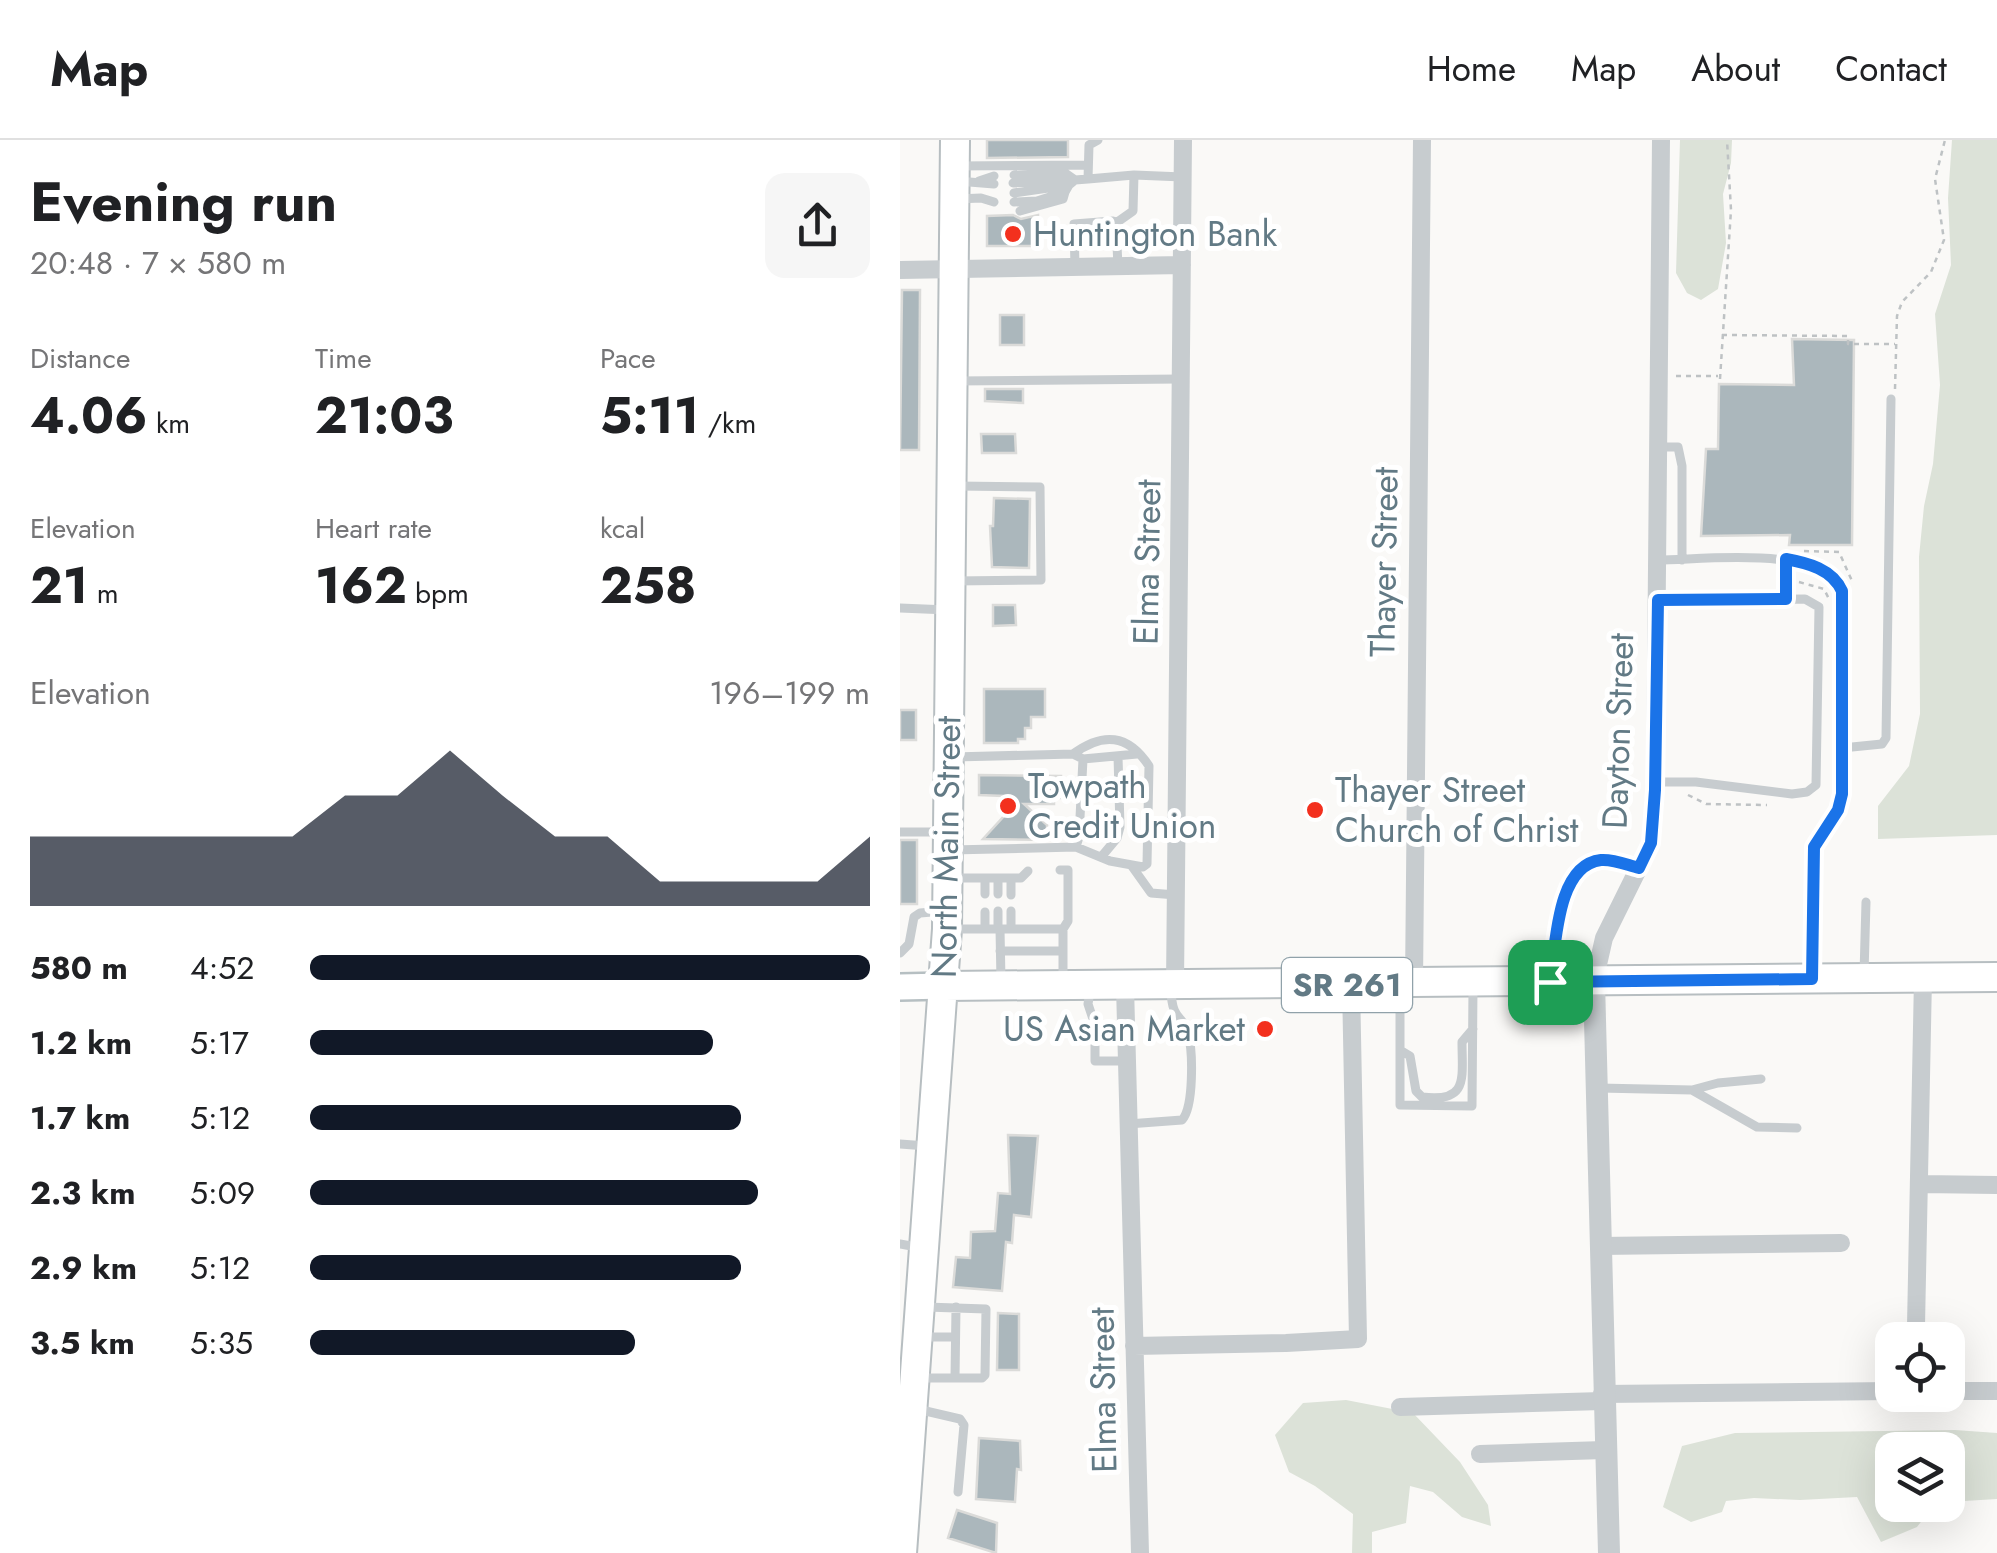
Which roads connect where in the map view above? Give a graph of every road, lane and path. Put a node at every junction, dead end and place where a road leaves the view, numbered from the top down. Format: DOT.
graph roads {
  1 [pos="1098,140"];
  2 [pos="1184,140"];
  3 [pos="1422,140"];
  4 [pos="1662,140"];
  5 [pos="1728,140"];
  6 [pos="1944,140"];
  7 [pos="1088,166"];
  8 [pos="1134,175"];
  9 [pos="1183,177"];
  10 [pos="1088,179"];
  11 [pos="978,186"];
  12 [pos="1070,186"];
  13 [pos="1015,193"];
  14 [pos="1116,223"];
  15 [pos="1182,265"];
  16 [pos="1118,267"];
  17 [pos="1075,268"];
  18 [pos="955,269"];
  19 [pos="900,270"];
  20 [pos="1720,335"];
  21 [pos="1896,344"];
  22 [pos="1677,376"];
  23 [pos="1181,379"];
  24 [pos="952,382"];
  25 [pos="1891,399"];
  26 [pos="1659,447"];
  27 [pos="952,486"];
  28 [pos="1786,559"];
  29 [pos="1658,560"];
  30 [pos="1682,560"];
  31 [pos="951,581"];
  32 [pos="1786,599"];
  33 [pos="1658,600"];
  34 [pos="900,608"];
  35 [pos="950,610"];
  36 [pos="1842,746"];
  37 [pos="1138,754"];
  38 [pos="1078,756"];
  39 [pos="1118,756"];
  40 [pos="949,758"];
  41 [pos="1655,782"];
  42 [pos="1385,795"];
  43 [pos="1414,795"];
  44 [pos="900,832"];
  45 [pos="1076,846"];
  46 [pos="948,854"];
  47 [pos="1102,856"];
  48 [pos="1131,866"];
  49 [pos="1639,868"];
  50 [pos="1060,870"];
  51 [pos="984,878"];
  52 [pos="998,878"];
  53 [pos="984,894"];
  54 [pos="998,894"];
  55 [pos="1011,894"];
  56 [pos="1176,895"];
  57 [pos="1866,902"];
  58 [pos="998,910"];
  59 [pos="1011,911"];
  60 [pos="984,912"];
  61 [pos="947,920"];
  62 [pos="984,929"];
  63 [pos="1003,929"];
  64 [pos="1063,929"];
  65 [pos="1000,952"];
  66 [pos="1063,952"];
  67 [pos="900,953"];
  68 [pos="1864,978"];
  69 [pos="1923,978"];
  70 [pos="1997,978"];
  71 [pos="1812,979"];
  72 [pos="1550,982"];
  73 [pos="1594,982"];
  74 [pos="1473,983"];
  75 [pos="1001,984"];
  76 [pos="1407,984"];
  77 [pos="1077,985"];
  78 [pos="1173,985"];
  79 [pos="1351,985"];
  80 [pos="944,986"];
  81 [pos="1125,986"];
  82 [pos="900,987"];
  83 [pos="1473,1029"];
  84 [pos="1400,1050"];
  85 [pos="1127,1060"];
  86 [pos="1762,1079"];
  87 [pos="1596,1088"];
  88 [pos="1692,1090"];
  89 [pos="1128,1124"];
  90 [pos="1797,1128"];
  91 [pos="900,1144"];
  92 [pos="932,1146"];
  93 [pos="1921,1184"];
  94 [pos="1997,1184"];
  95 [pos="1842,1242"];
  96 [pos="1600,1246"];
  97 [pos="912,1247"];
  98 [pos="921,1306"];
  99 [pos="956,1307"];
  100 [pos="1916,1322"];
  101 [pos="919,1337"];
  102 [pos="956,1337"];
  103 [pos="1134,1346"];
  104 [pos="915,1378"];
  105 [pos="955,1378"];
  106 [pos="1875,1391"];
  107 [pos="1965,1391"];
  108 [pos="1997,1391"];
  109 [pos="1602,1397"];
  110 [pos="906,1407"];
  111 [pos="1400,1407"];
  112 [pos="1604,1450"];
  113 [pos="1480,1454"];
  114 [pos="958,1492"];
  115 [pos="902,1553"];
  116 [pos="1140,1553"];
  117 [pos="1608,1553"];
  1 -- 7 [label="lane"];
  2 -- 9 [label="street, Elma Street"];
  3 -- 43 [label="street, Thayer Street"];
  4 -- 26 [label="street, Dayton Street"];
  5 -- 20 [label="path"];
  6 -- 21 [label="path"];
  7 -- 10 [label="lane"];
  7 -- 11 [label="lane"];
  8 -- 9 [label="lane"];
  8 -- 10 [label="lane"];
  8 -- 14 [label="lane"];
  9 -- 15 [label="street, Elma Street"];
  10 -- 12 [label="lane"];
  11 -- 18 [label="main road, North Main Street"];
  12 -- 13 [label="lane"];
  12 -- 13 [label="lane"];
  12 -- 13 [label="lane"];
  14 -- 16 [label="lane"];
  14 -- 17 [label="lane"];
  15 -- 16 [label="street"];
  15 -- 23 [label="street, Elma Street"];
  16 -- 17 [label="street"];
  17 -- 18 [label="street"];
  18 -- 19 [label="street"];
  18 -- 24 [label="main road, North Main Street"];
  20 -- 21 [label="path"];
  20 -- 22 [label="path"];
  21 -- 25 [label="path"];
  23 -- 24 [label="lane"];
  23 -- 56 [label="street, Elma Street"];
  24 -- 27 [label="main road, North Main Street"];
  25 -- 36 [label="lane"];
  26 -- 29 [label="street, Dayton Street"];
  26 -- 30 [label="lane"];
  27 -- 31 [label="main road, North Main Street"];
  27 -- 31 [label="lane"];
  28 -- 30 [label="lane"];
  28 -- 32 [label="lane"];
  28 -- 36 [label="lane"];
  29 -- 30 [label="lane"];
  29 -- 33 [label="street, Dayton Street"];
  31 -- 35 [label="main road, North Main Street"];
  32 -- 33 [label="lane"];
  32 -- 41 [label="lane"];
  33 -- 41 [label="street, Dayton Street"];
  34 -- 35 [label="lane"];
  35 -- 40 [label="main road, North Main Street"];
  36 -- 71 [label="lane"];
  37 -- 38 [label="lane"];
  37 -- 39 [label="lane"];
  37 -- 48 [label="lane"];
  38 -- 39 [label="lane"];
  38 -- 40 [label="lane"];
  38 -- 45 [label="lane"];
  39 -- 47 [label="lane"];
  40 -- 46 [label="main road, North Main Street"];
  41 -- 49 [label="street, Dayton Street"];
  42 -- 43 [label="lane"];
  43 -- 76 [label="street, Thayer Street"];
  44 -- 46 [label="lane"];
  45 -- 46 [label="lane"];
  45 -- 47 [label="lane"];
  46 -- 51 [label="lane"];
  46 -- 61 [label="main road, North Main Street"];
  47 -- 48 [label="lane"];
  48 -- 56 [label="lane"];
  49 -- 72 [label="lane"];
  49 -- 73 [label="street, Dayton Street"];
  50 -- 64 [label="lane"];
  51 -- 52 [label="lane"];
  51 -- 53 [label="lane"];
  52 -- 54 [label="lane"];
  52 -- 55 [label="lane"];
  56 -- 78 [label="street, Elma Street"];
  57 -- 68 [label="lane"];
  58 -- 63 [label="lane"];
  59 -- 63 [label="lane"];
  60 -- 62 [label="lane"];
  61 -- 62 [label="lane"];
  61 -- 67 [label="lane"];
  61 -- 80 [label="main road, North Main Street"];
  62 -- 63 [label="lane"];
  63 -- 64 [label="lane"];
  63 -- 65 [label="lane"];
  64 -- 66 [label="lane"];
  65 -- 66 [label="lane"];
  65 -- 75 [label="lane"];
  66 -- 77 [label="lane"];
  68 -- 69 [label="main road, SR 261"];
  68 -- 71 [label="main road, SR 261"];
  69 -- 70 [label="main road, SR 261"];
  69 -- 93 [label="street"];
  71 -- 73 [label="main road, SR 261"];
  72 -- 73 [label="main road, SR 261"];
  72 -- 74 [label="main road, SR 261"];
  73 -- 87 [label="street, Dayton Street"];
  74 -- 76 [label="main road, SR 261"];
  74 -- 83 [label="lane"];
  75 -- 77 [label="main road, SR 261"];
  75 -- 80 [label="main road, SR 261"];
  76 -- 79 [label="main road, SR 261"];
  76 -- 84 [label="lane"];
  77 -- 81 [label="main road, SR 261"];
  77 -- 85 [label="lane"];
  78 -- 79 [label="main road, SR 261"];
  78 -- 81 [label="main road, SR 261"];
  78 -- 89 [label="lane"];
  79 -- 103 [label="street"];
  80 -- 82 [label="main road"];
  80 -- 92 [label="main road, North Main Street"];
  81 -- 85 [label="street, Elma Street"];
  83 -- 84 [label="lane"];
  83 -- 84 [label="lane"];
  85 -- 89 [label="street, Elma Street"];
  86 -- 88 [label="lane"];
  87 -- 88 [label="lane"];
  87 -- 96 [label="street, Dayton Street"];
  88 -- 90 [label="lane"];
  89 -- 103 [label="street, Elma Street"];
  91 -- 92 [label="lane"];
  92 -- 97 [label="main road, North Main Street"];
  93 -- 94 [label="street"];
  93 -- 100 [label="street"];
  95 -- 96 [label="street"];
  96 -- 109 [label="street, Dayton Street"];
  97 -- 98 [label="main road, North Main Street"];
  98 -- 99 [label="lane"];
  98 -- 101 [label="main road, North Main Street"];
  99 -- 102 [label="lane"];
  99 -- 105 [label="lane"];
  101 -- 102 [label="lane"];
  101 -- 104 [label="main road, North Main Street"];
  102 -- 105 [label="lane"];
  103 -- 116 [label="street, Elma Street"];
  104 -- 105 [label="lane"];
  104 -- 110 [label="main road, North Main Street"];
  106 -- 109 [label="street"];
  107 -- 108 [label="street"];
  109 -- 111 [label="street"];
  109 -- 112 [label="street, Dayton Street"];
  110 -- 114 [label="lane"];
  110 -- 115 [label="main road, North Main Street"];
  112 -- 113 [label="street"];
  112 -- 117 [label="street, Dayton Street"];
}
